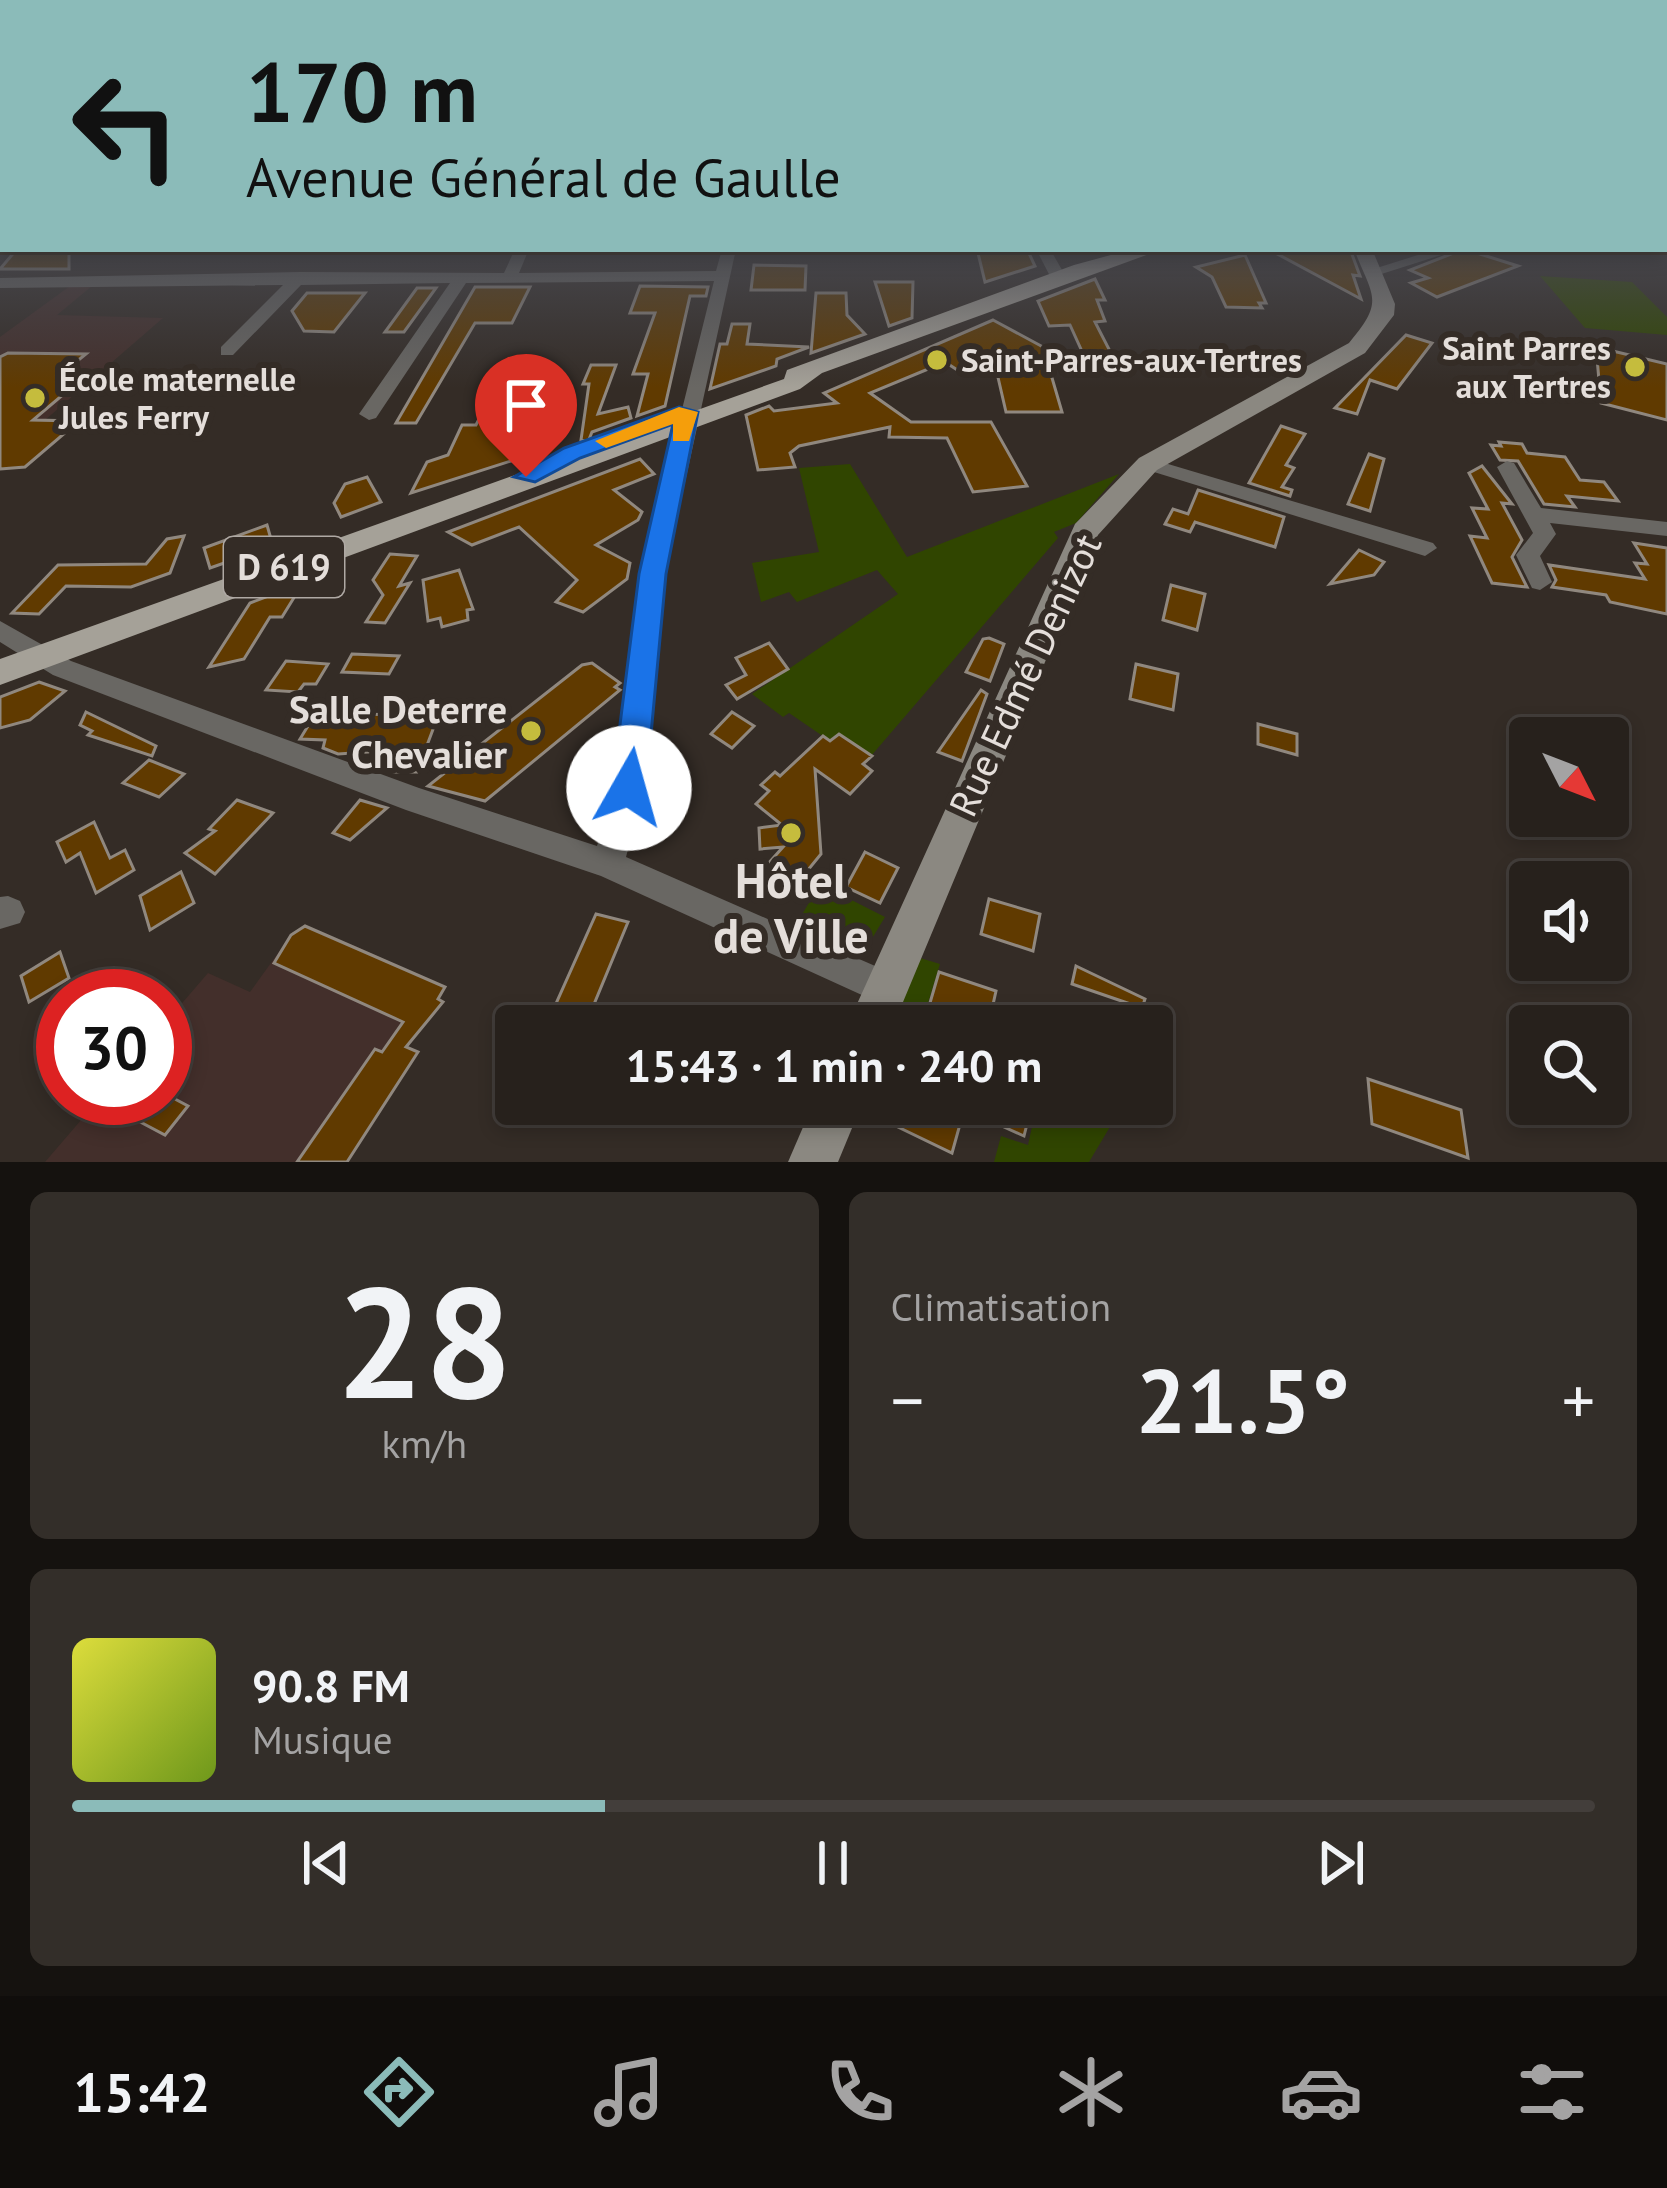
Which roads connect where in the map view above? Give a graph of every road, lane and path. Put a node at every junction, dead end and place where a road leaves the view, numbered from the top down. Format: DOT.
graph roads {
  1 [pos="226,279"];
  2 [pos="299,279"];
  3 [pos="460,279"];
  4 [pos="723,279"];
  5 [pos="1052,279"];
  6 [pos="1373,279"];
  7 [pos="0,283"];
  8 [pos="226,351"];
  9 [pos="369,414"];
  10 [pos="686,417"];
  11 [pos="1148,464"];
  12 [pos="1507,467"];
  13 [pos="1534,514"];
  14 [pos="1667,529"];
  15 [pos="1425,548"];
  16 [pos="1540,582"];
  17 [pos="0,630"];
  18 [pos="41,657"];
  19 [pos="0,672"];
  20 [pos="608,864"];
  21 [pos="874,1005"];
  22 [pos="879,1005"];
  23 [pos="829,1125"];
  24 [pos="813,1162"];
  1 -- 7 [label="street"];
  2 -- 8 [label="street"];
  3 -- 9 [label="street"];
  4 -- 10 [label="street"];
  5 -- 10 [label="main road, D 619"];
  6 -- 11 [label="street, Rue Edmé Denizot"];
  10 -- 18 [label="main road, D 619"];
  10 -- 20 [label="street"];
  11 -- 15 [label="street"];
  11 -- 22 [label="street, Rue Edmé Denizot"];
  12 -- 13 [label="street"];
  13 -- 14 [label="street"];
  13 -- 16 [label="street"];
  17 -- 18 [label="street"];
  18 -- 19 [label="main road, D 619"];
  18 -- 20 [label="street"];
  20 -- 21 [label="street"];
  23 -- 24 [label="street"];
}
